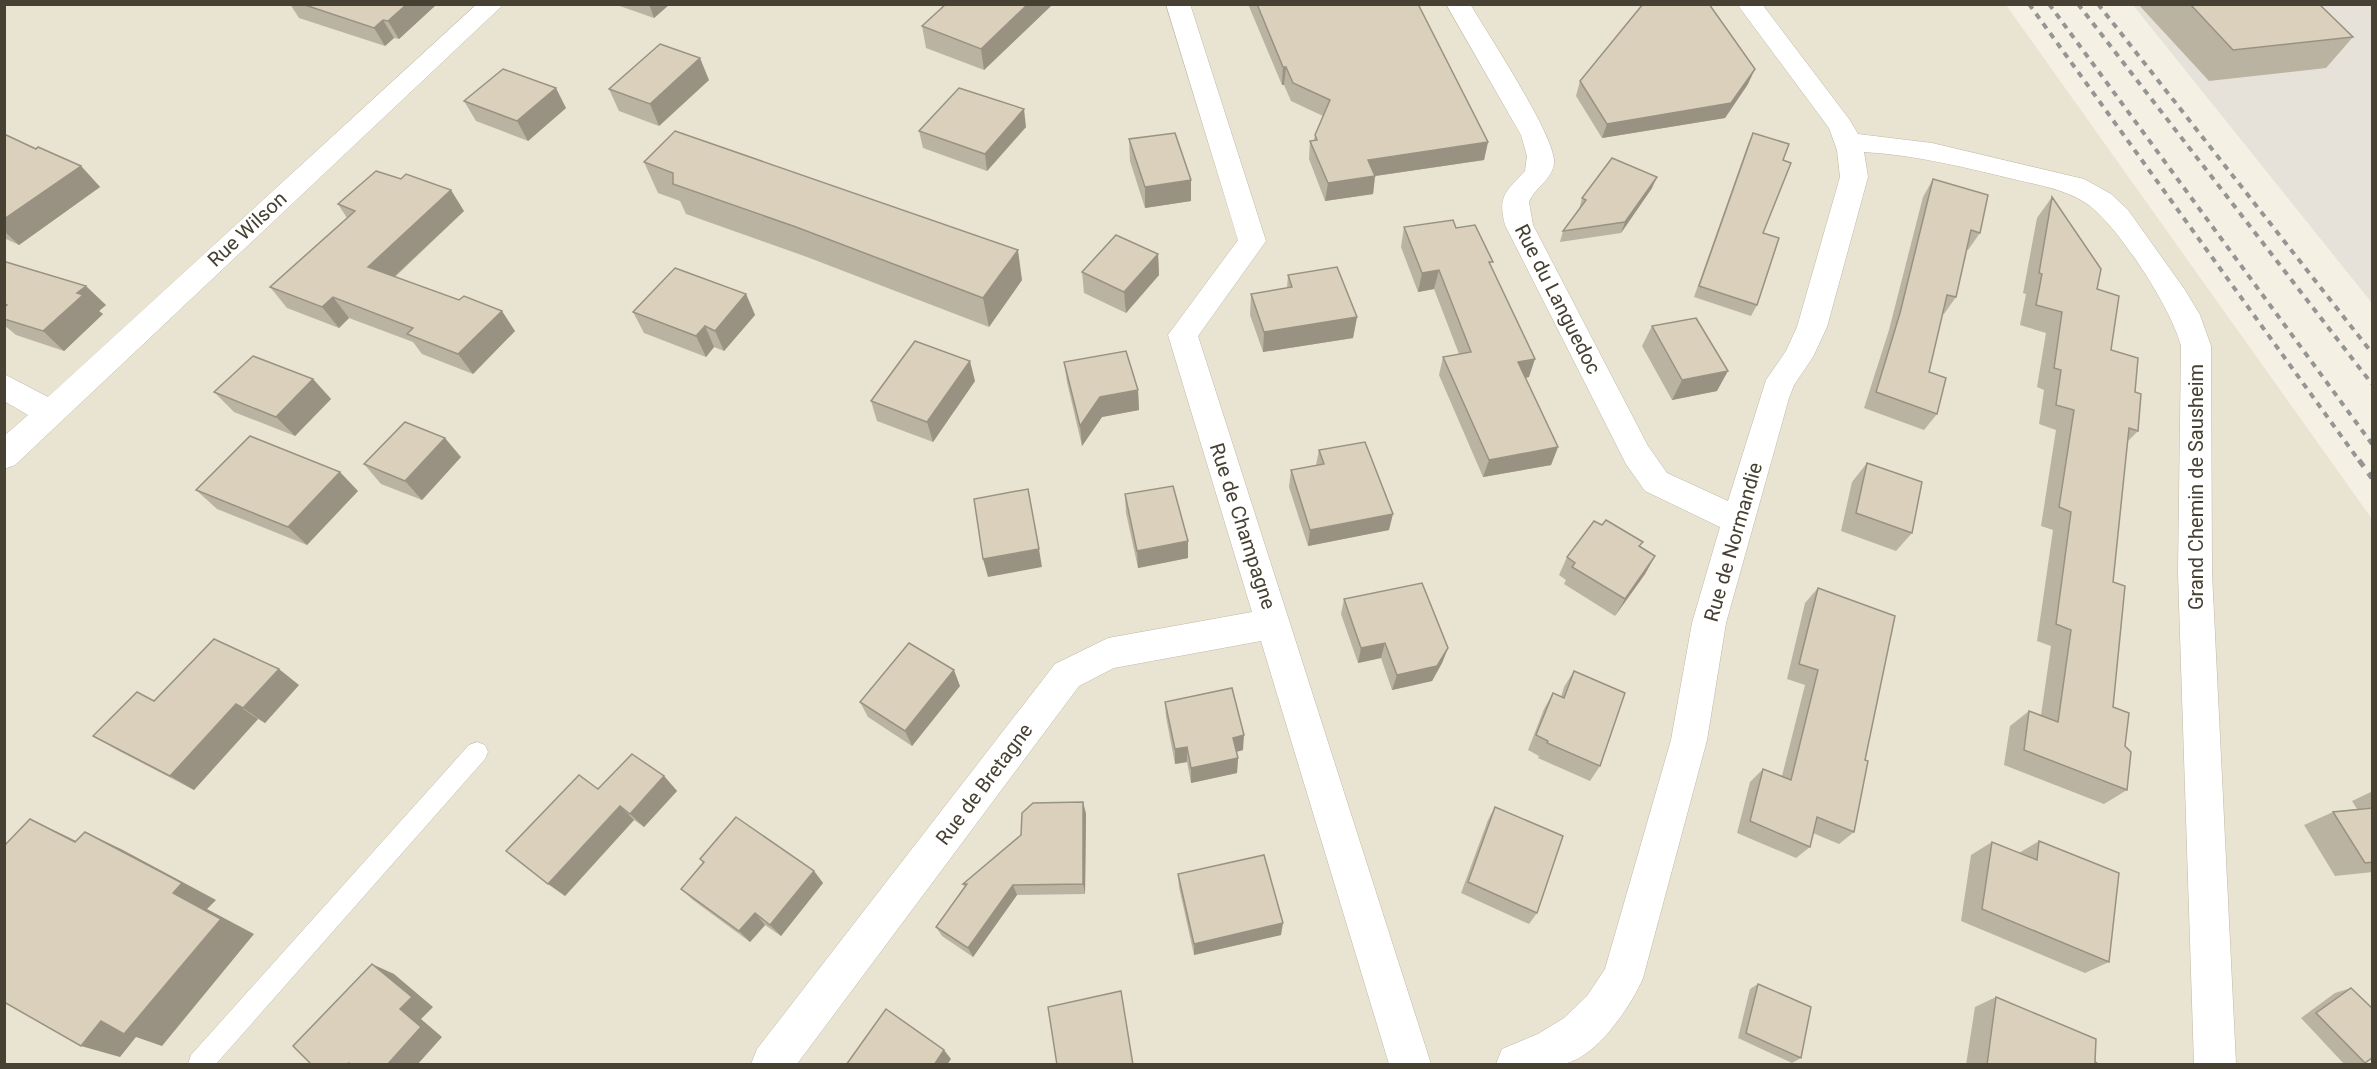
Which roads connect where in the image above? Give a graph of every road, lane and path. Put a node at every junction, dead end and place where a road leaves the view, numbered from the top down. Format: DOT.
graph roads {
  1 [pos="492,4"];
  2 [pos="1178,4"];
  3 [pos="1458,4"];
  4 [pos="1749,4"];
  5 [pos="1850,142"];
  6 [pos="4,386"];
  7 [pos="51,411"];
  8 [pos="4,456"];
  9 [pos="1739,521"];
  10 [pos="1274,623"];
  11 [pos="477,752"];
  12 [pos="200,1065"];
  13 [pos="772,1065"];
  14 [pos="1410,1065"];
  15 [pos="1517,1065"];
  16 [pos="2215,1065"];
  1 -- 7 [label="street, Rue Wilson"];
  2 -- 10 [label="street, Rue de Champagne"];
  3 -- 9 [label="street, Rue du Languedoc"];
  4 -- 5 [label="street, Rue de Normandie"];
  5 -- 9 [label="street, Rue de Normandie"];
  5 -- 16 [label="street, Grand Chemin de Sausheim"];
  6 -- 7 [label="street"];
  7 -- 8 [label="street, Rue Wilson"];
  9 -- 15 [label="street, Rue de Normandie"];
  10 -- 13 [label="street, Rue de Bretagne"];
  10 -- 14 [label="street, Rue de Champagne"];
  11 -- 12 [label="lane"];
}
